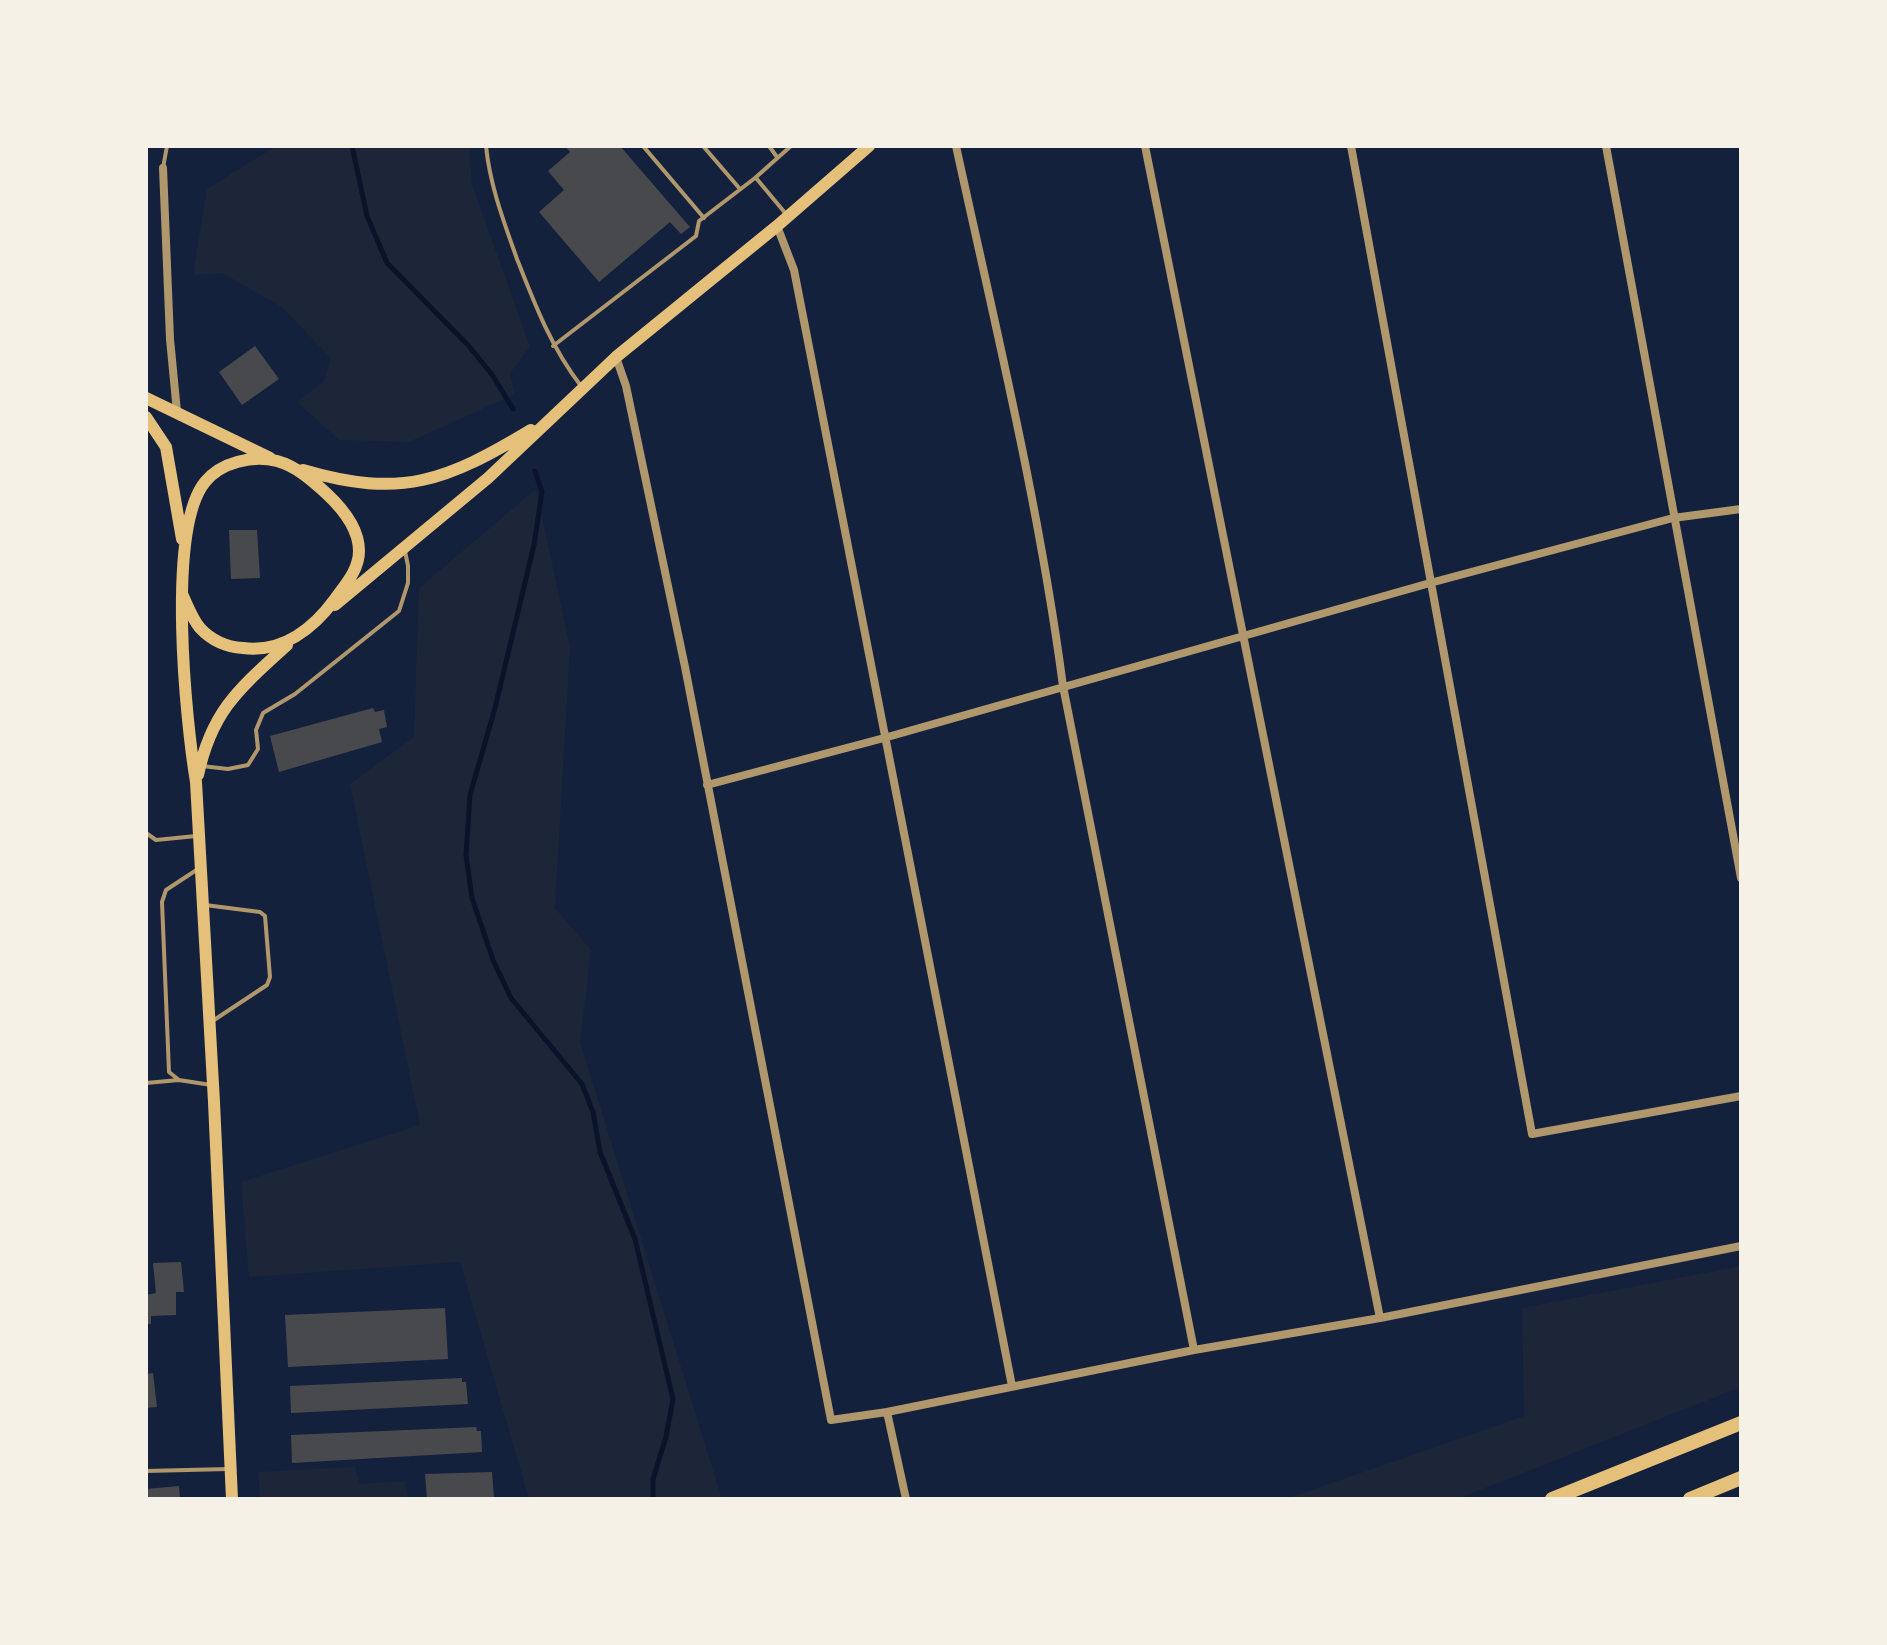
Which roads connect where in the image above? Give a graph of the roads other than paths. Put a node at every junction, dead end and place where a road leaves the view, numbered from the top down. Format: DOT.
graph roads {
  1 [pos="167,146"];
  2 [pos="486,146"];
  3 [pos="643,146"];
  4 [pos="703,146"];
  5 [pos="769,146"];
  6 [pos="791,146"];
  7 [pos="869,146"];
  8 [pos="956,146"];
  9 [pos="1145,146"];
  10 [pos="1351,146"];
  11 [pos="1606,146"];
  12 [pos="778,157"];
  13 [pos="163,168"];
  14 [pos="755,178"];
  15 [pos="740,189"];
  16 [pos="788,216"];
  17 [pos="704,218"];
  18 [pos="777,226"];
  19 [pos="553,346"];
  20 [pos="616,357"];
  21 [pos="582,388"];
  22 [pos="146,398"];
  23 [pos="177,412"];
  24 [pos="146,417"];
  25 [pos="549,420"];
  26 [pos="276,461"];
  27 [pos="293,467"];
  28 [pos="1741,509"];
  29 [pos="1673,518"];
  30 [pos="404,549"];
  31 [pos="184,554"];
  32 [pos="1430,583"];
  33 [pos="183,596"];
  34 [pos="323,613"];
  35 [pos="301,632"];
  36 [pos="1242,635"];
  37 [pos="1063,686"];
  38 [pos="884,738"];
  39 [pos="200,766"];
  40 [pos="196,782"];
  41 [pos="707,785"];
  42 [pos="146,833"];
  43 [pos="199,836"];
  44 [pos="200,868"];
  45 [pos="1741,878"];
  46 [pos="202,904"];
  47 [pos="209,1023"];
  48 [pos="179,1080"];
  49 [pos="146,1083"];
  50 [pos="213,1085"];
  51 [pos="1741,1096"];
  52 [pos="1741,1246"];
  53 [pos="1380,1318"];
  54 [pos="1194,1350"];
  55 [pos="1012,1386"];
  56 [pos="887,1412"];
  57 [pos="1741,1423"];
  58 [pos="230,1469"];
  59 [pos="146,1471"];
  60 [pos="1741,1478"];
  61 [pos="232,1499"];
  62 [pos="906,1499"];
  63 [pos="1552,1499"];
  64 [pos="1690,1499"];
  1 -- 13 [label="lane"];
  2 -- 19 [label="lane"];
  3 -- 17 [label="lane"];
  4 -- 15 [label="lane"];
  5 -- 12 [label="lane"];
  6 -- 12 [label="lane"];
  7 -- 16 [label="main road"];
  8 -- 37 [label="street"];
  9 -- 36 [label="street"];
  10 -- 32 [label="street"];
  11 -- 29 [label="street"];
  12 -- 14 [label="lane"];
  13 -- 23 [label="street"];
  14 -- 15 [label="lane"];
  14 -- 16 [label="lane"];
  15 -- 17 [label="lane"];
  16 -- 18 [label="main road"];
  17 -- 19 [label="lane"];
  18 -- 20 [label="main road"];
  18 -- 38 [label="street"];
  19 -- 21 [label="lane"];
  20 -- 21 [label="main road"];
  20 -- 41 [label="street"];
  21 -- 25 [label="main road"];
  22 -- 23 [label="main road"];
  23 -- 26 [label="main road"];
  24 -- 31 [label="main road"];
  25 -- 27 [label="main road"];
  25 -- 30 [label="main road"];
  26 -- 27 [label="main road"];
  26 -- 31 [label="main road"];
  27 -- 34 [label="main road"];
  28 -- 29 [label="street"];
  29 -- 32 [label="street"];
  29 -- 45 [label="street"];
  30 -- 34 [label="main road"];
  30 -- 39 [label="lane"];
  31 -- 33 [label="main road"];
  32 -- 36 [label="street"];
  32 -- 51 [label="street"];
  33 -- 35 [label="main road"];
  33 -- 40 [label="main road"];
  34 -- 35 [label="main road"];
  35 -- 39 [label="main road"];
  36 -- 37 [label="street"];
  36 -- 53 [label="street"];
  37 -- 38 [label="street"];
  37 -- 54 [label="street"];
  38 -- 41 [label="street"];
  38 -- 55 [label="street"];
  39 -- 40 [label="main road"];
  40 -- 43 [label="main road"];
  41 -- 56 [label="street"];
  42 -- 43 [label="lane"];
  43 -- 44 [label="main road"];
  44 -- 46 [label="main road"];
  44 -- 48 [label="lane"];
  46 -- 47 [label="main road"];
  46 -- 47 [label="lane"];
  47 -- 50 [label="main road"];
  48 -- 49 [label="lane"];
  48 -- 50 [label="lane"];
  50 -- 58 [label="main road"];
  52 -- 53 [label="street"];
  53 -- 54 [label="street"];
  54 -- 55 [label="street"];
  55 -- 56 [label="street"];
  56 -- 62 [label="street"];
  57 -- 63 [label="highway"];
  58 -- 59 [label="lane"];
  58 -- 61 [label="main road"];
  60 -- 64 [label="highway"];
}
